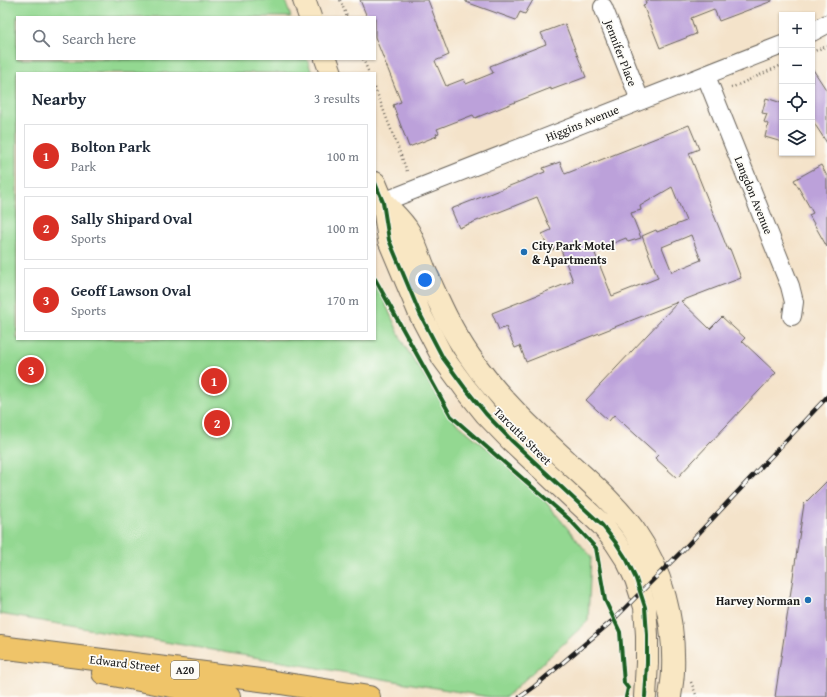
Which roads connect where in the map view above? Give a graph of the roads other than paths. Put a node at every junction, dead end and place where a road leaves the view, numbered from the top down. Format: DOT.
graph roads {
  1 [pos="304,0"];
  2 [pos="603,6"];
  3 [pos="310,16"];
  4 [pos="827,24"];
  5 [pos="815,30"];
  6 [pos="779,46"];
  7 [pos="326,60"];
  8 [pos="331,72"];
  9 [pos="706,76"];
  10 [pos="640,100"];
  11 [pos="379,192"];
  12 [pos="426,273"];
  13 [pos="406,282"];
  14 [pos="440,304"];
  15 [pos="420,314"];
  16 [pos="792,316"];
  17 [pos="0,647"];
  18 [pos="0,652"];
  19 [pos="230,697"];
  20 [pos="369,697"];
  21 [pos="645,697"];
  22 [pos="670,697"];
  1 -- 3 [label="street"];
  2 -- 10 [label="street, Jennifer Place"];
  4 -- 5 [label="street"];
  6 -- 9 [label="street, Higgins Avenue"];
  7 -- 8 [label="street"];
  9 -- 10 [label="street, Higgins Avenue"];
  9 -- 16 [label="street, Langdon Avenue"];
  10 -- 11 [label="street, Higgins Avenue"];
  11 -- 12 [label="street, Tarcutta Street"];
  11 -- 13 [label="street, Tarcutta Street"];
  12 -- 13 [label="street"];
  12 -- 14 [label="street, Tarcutta Street"];
  13 -- 15 [label="street, Tarcutta Street"];
  14 -- 15 [label="street"];
  14 -- 22 [label="street, Tarcutta Street"];
  15 -- 21 [label="street, Tarcutta Street"];
  17 -- 20 [label="highway, Edward Street / A20"];
  18 -- 19 [label="highway, Edward Street / A20"];
}
